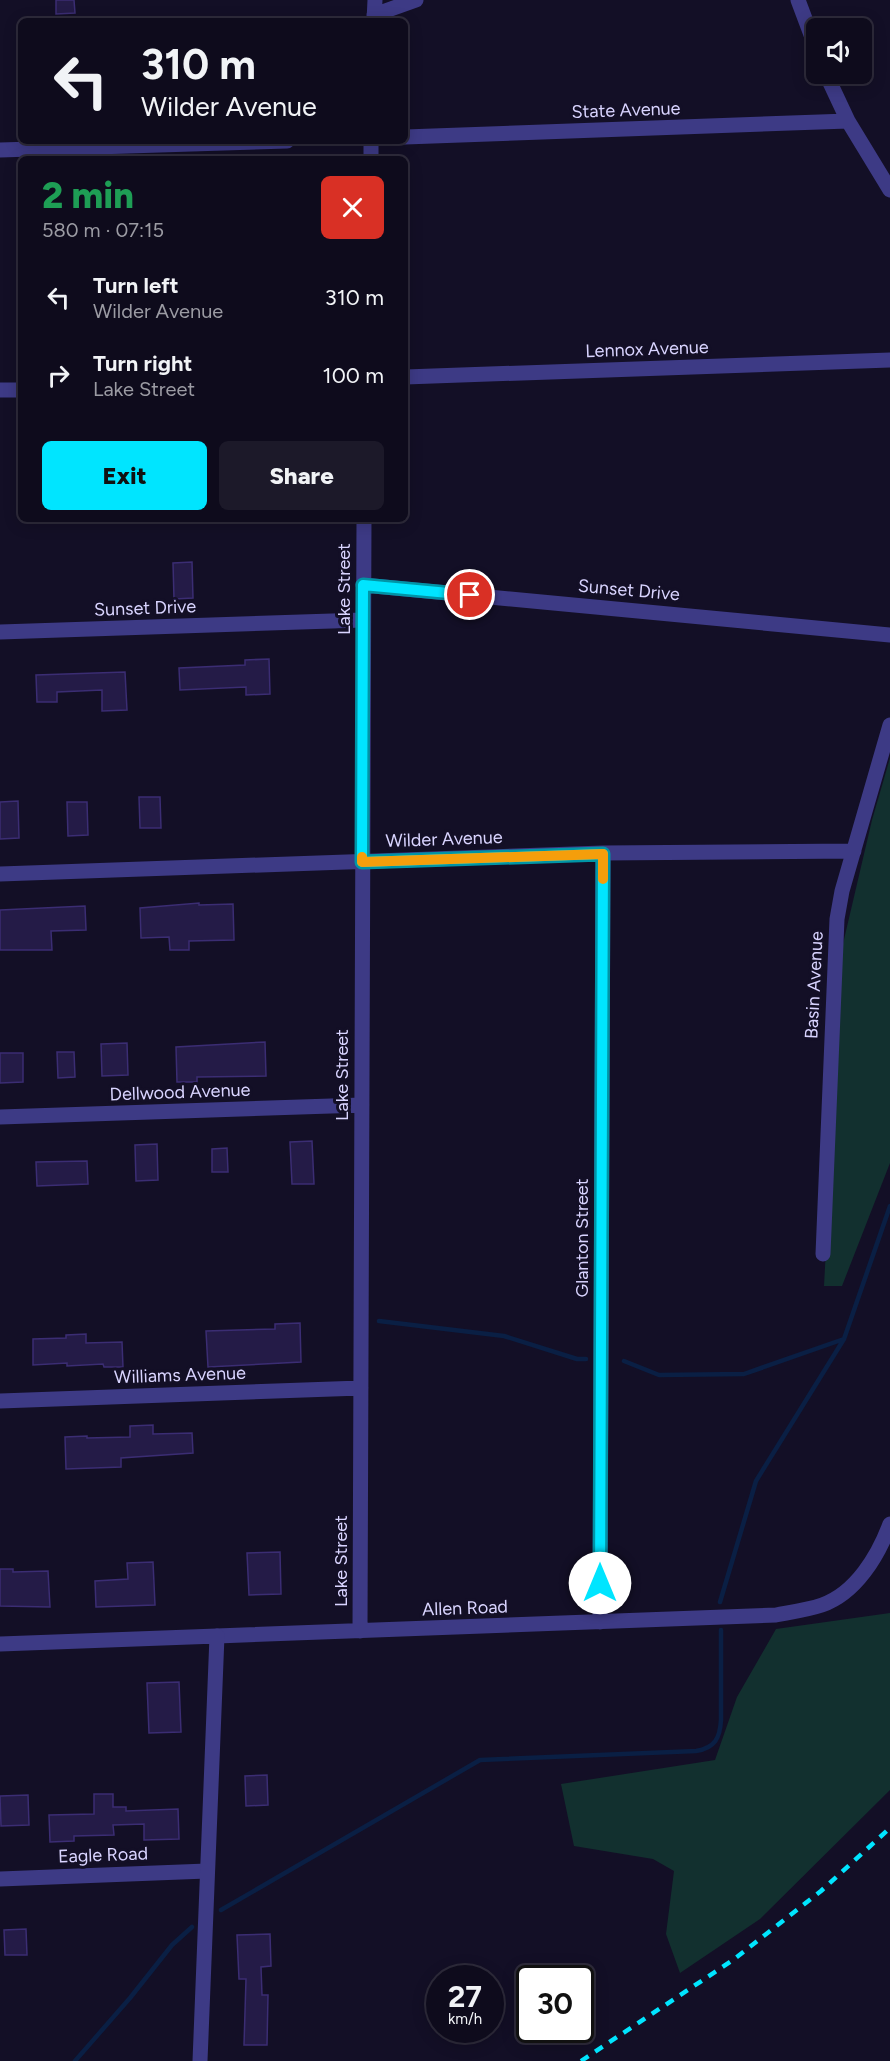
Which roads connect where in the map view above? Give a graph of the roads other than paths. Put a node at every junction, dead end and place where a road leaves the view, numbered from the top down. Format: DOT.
graph roads {
  1 [pos="416,0"];
  2 [pos="798,0"];
  3 [pos="374,12"];
  4 [pos="806,21"];
  5 [pos="831,84"];
  6 [pos="848,121"];
  7 [pos="408,137"];
  8 [pos="191,144"];
  9 [pos="0,150"];
  10 [pos="890,190"];
  11 [pos="890,360"];
  12 [pos="408,377"];
  13 [pos="0,390"];
  14 [pos="18,390"];
  15 [pos="364,522"];
  16 [pos="363,585"];
  17 [pos="363,620"];
  18 [pos="0,632"];
  19 [pos="890,635"];
  20 [pos="890,725"];
  21 [pos="854,851"];
  22 [pos="603,854"];
  23 [pos="362,862"];
  24 [pos="0,874"];
  25 [pos="362,1105"];
  26 [pos="0,1117"];
  27 [pos="823,1254"];
  28 [pos="361,1388"];
  29 [pos="0,1401"];
  30 [pos="890,1524"];
  31 [pos="600,1622"];
  32 [pos="360,1631"];
  33 [pos="217,1636"];
  34 [pos="0,1644"];
  35 [pos="207,1871"];
  36 [pos="0,1879"];
  37 [pos="200,2061"];
  1 -- 3 [label="street"];
  2 -- 4 [label="street"];
  5 -- 6 [label="street"];
  6 -- 7 [label="street, State Avenue"];
  6 -- 10 [label="street"];
  8 -- 9 [label="street"];
  11 -- 12 [label="street, Lennox Avenue"];
  13 -- 14 [label="street"];
  15 -- 16 [label="street, Lake Street"];
  16 -- 17 [label="street, Lake Street"];
  16 -- 19 [label="street, Sunset Drive"];
  17 -- 18 [label="street, Sunset Drive"];
  17 -- 23 [label="street, Lake Street"];
  20 -- 21 [label="street, Basin Avenue"];
  21 -- 22 [label="street, Wilder Avenue"];
  21 -- 27 [label="street, Basin Avenue"];
  22 -- 23 [label="street, Wilder Avenue"];
  22 -- 31 [label="street, Glanton Street"];
  23 -- 24 [label="street, Wilder Avenue"];
  23 -- 25 [label="street, Lake Street"];
  25 -- 26 [label="street, Dellwood Avenue"];
  25 -- 28 [label="street, Lake Street"];
  28 -- 29 [label="street, Williams Avenue"];
  28 -- 32 [label="street, Lake Street"];
  30 -- 31 [label="street, Allen Road"];
  31 -- 32 [label="street, Allen Road"];
  32 -- 33 [label="street, Allen Road"];
  33 -- 34 [label="street, Allen Road"];
  33 -- 35 [label="street"];
  35 -- 36 [label="street, Eagle Road"];
  35 -- 37 [label="street"];
}
